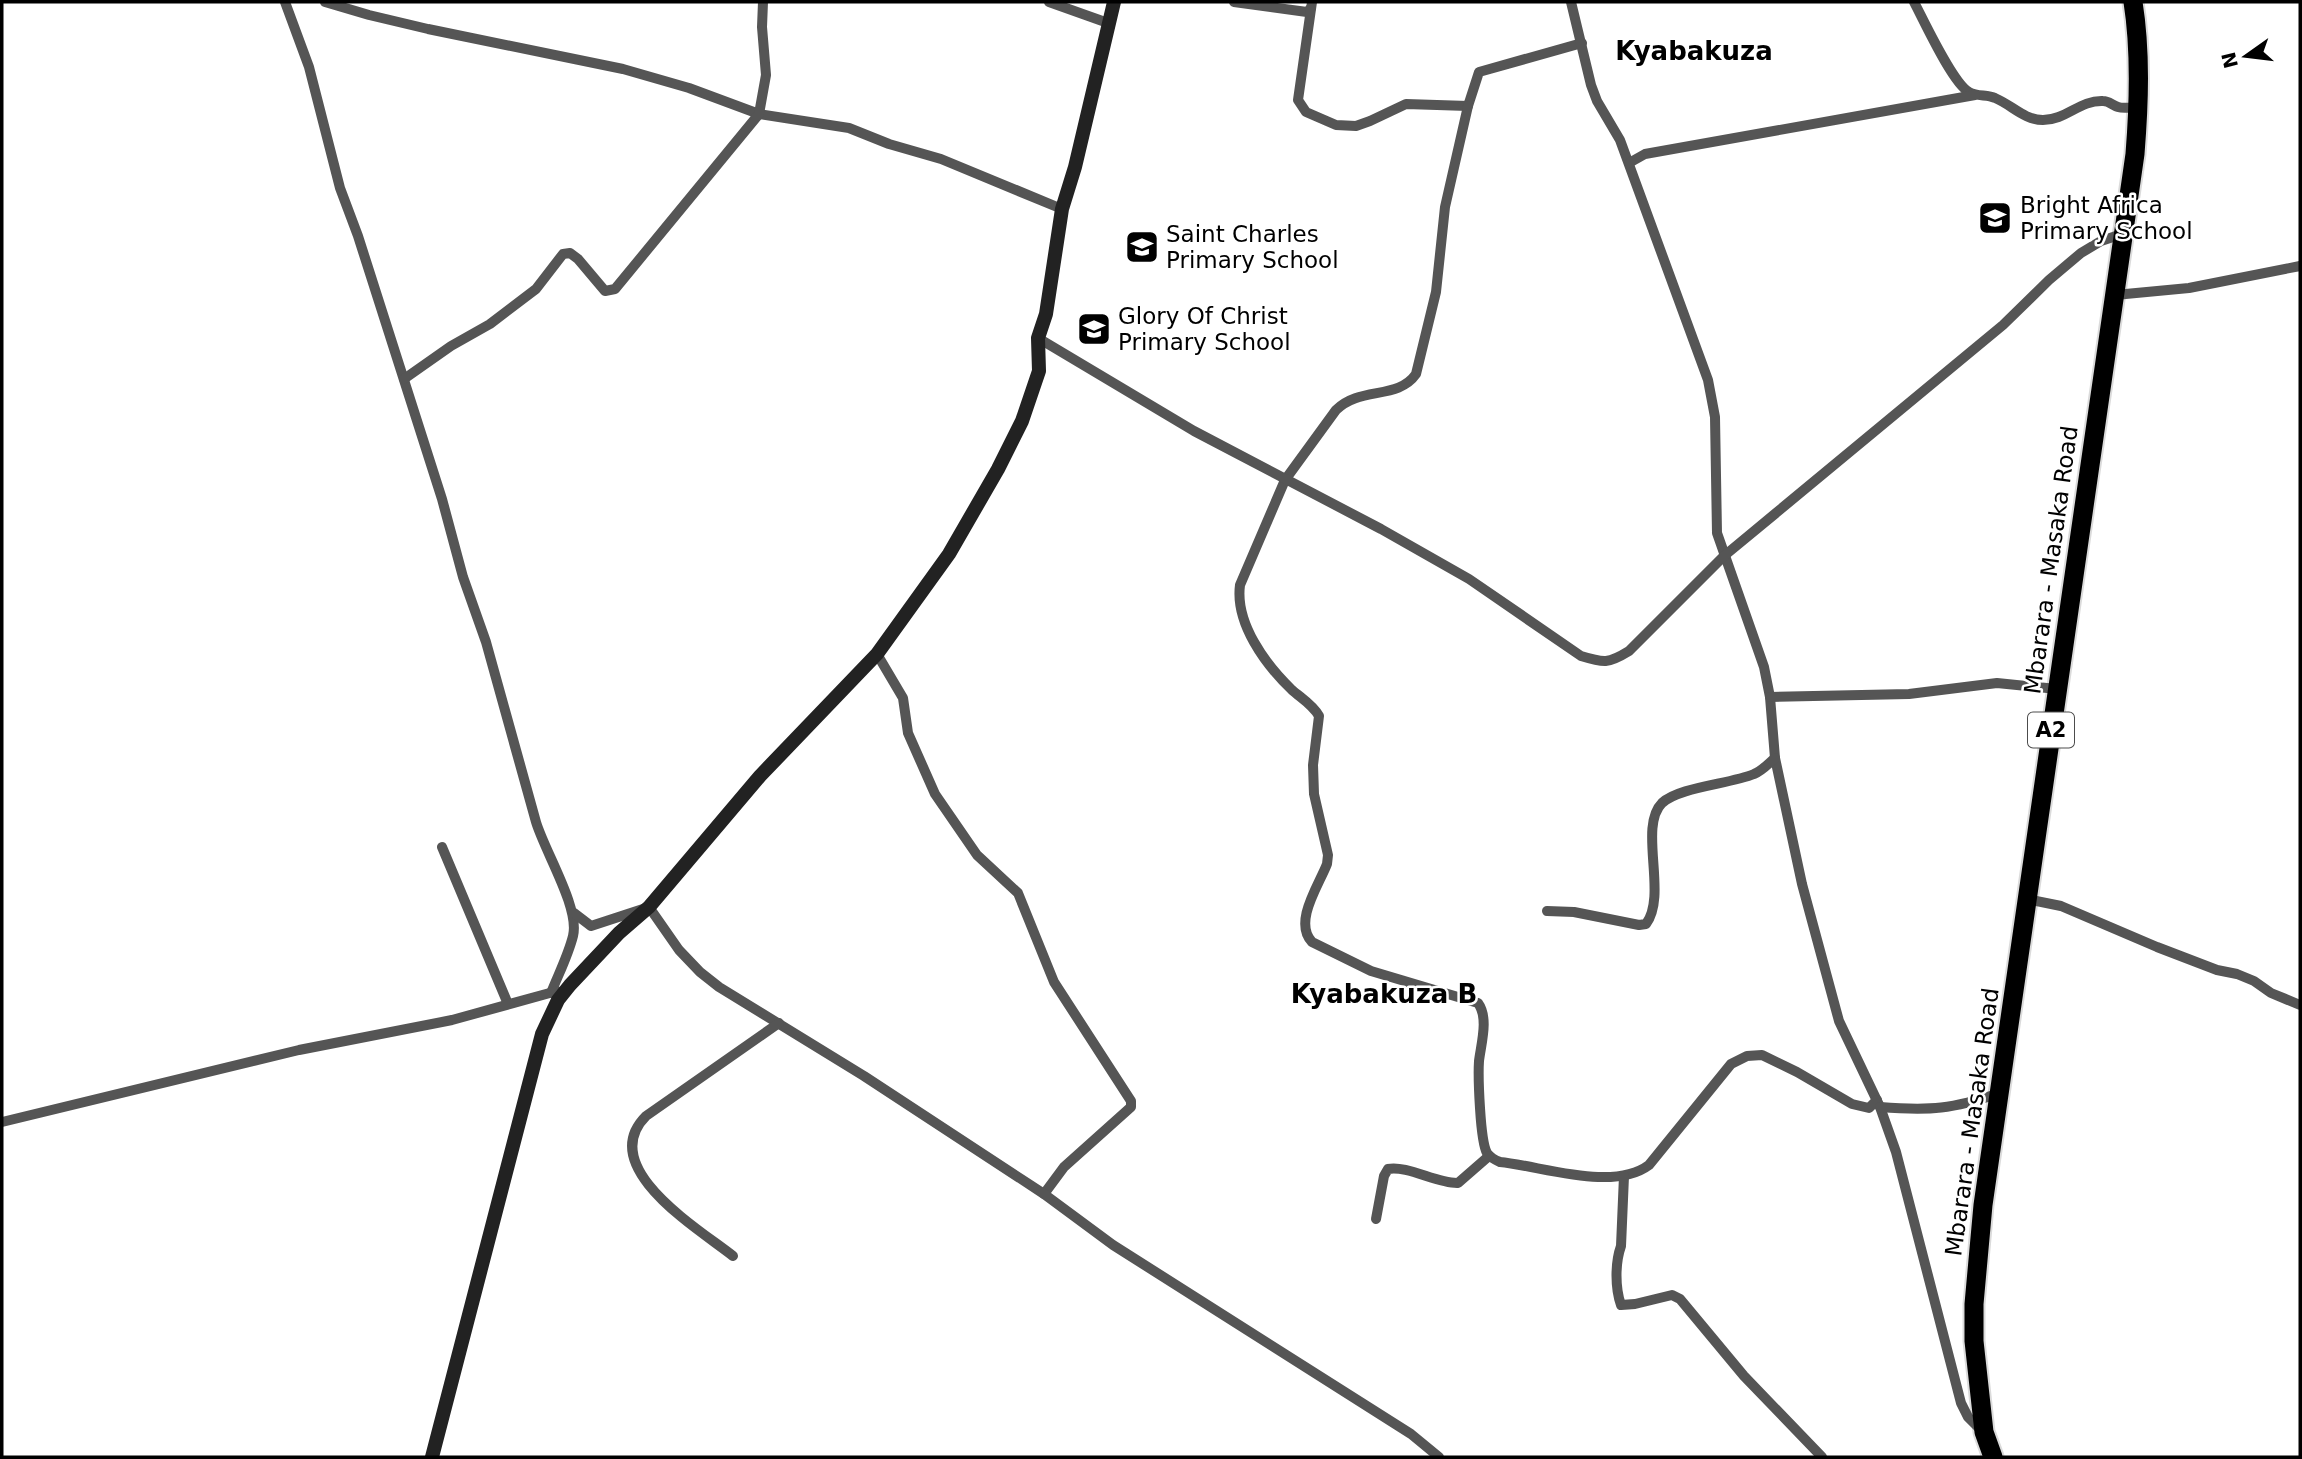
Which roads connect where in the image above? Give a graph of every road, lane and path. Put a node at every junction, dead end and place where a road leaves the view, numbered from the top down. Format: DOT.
graph roads {
  1 [pos="285,2"];
  2 [pos="325,2"];
  3 [pos="763,2"];
  4 [pos="1049,2"];
  5 [pos="1114,2"];
  6 [pos="1234,2"];
  7 [pos="1571,2"];
  8 [pos="1914,2"];
  9 [pos="2133,2"];
  10 [pos="1312,5"];
  11 [pos="1108,23"];
  12 [pos="1582,43"];
  13 [pos="1975,95"];
  14 [pos="1468,106"];
  15 [pos="2139,107"];
  16 [pos="759,114"];
  17 [pos="1620,139"];
  18 [pos="1645,153"];
  19 [pos="1629,163"];
  20 [pos="1062,209"];
  21 [pos="2125,233"];
  22 [pos="2300,266"];
  23 [pos="2115,295"];
  24 [pos="1038,338"];
  25 [pos="404,379"];
  26 [pos="1285,480"];
  27 [pos="1724,556"];
  28 [pos="877,654"];
  29 [pos="2057,690"];
  30 [pos="1770,697"];
  31 [pos="1775,758"];
  32 [pos="442,847"];
  33 [pos="2027,898"];
  34 [pos="649,907"];
  35 [pos="1547,911"];
  36 [pos="574,913"];
  37 [pos="569,985"];
  38 [pos="551,993"];
  39 [pos="508,1004"];
  40 [pos="2300,1005"];
  41 [pos="779,1023"];
  42 [pos="2000,1093"];
  43 [pos="1878,1103"];
  44 [pos="2,1122"];
  45 [pos="1489,1156"];
  46 [pos="1624,1176"];
  47 [pos="1044,1194"];
  48 [pos="1376,1219"];
  49 [pos="733,1256"];
  50 [pos="1984,1432"];
  51 [pos="432,1457"];
  52 [pos="1439,1457"];
  53 [pos="1822,1457"];
  54 [pos="1993,1457"];
  1 -- 25 [label="street"];
  2 -- 16 [label="street"];
  3 -- 16 [label="street"];
  4 -- 11 [label="street"];
  5 -- 11 [label="street"];
  6 -- 10 [label="street"];
  7 -- 12 [label="street"];
  8 -- 13 [label="street"];
  9 -- 15 [label="highway, Mbarara - Masaka Road / A2"];
  10 -- 14 [label="street"];
  11 -- 20 [label="street"];
  12 -- 14 [label="street"];
  12 -- 17 [label="street"];
  13 -- 15 [label="street"];
  13 -- 18 [label="street"];
  14 -- 26 [label="street"];
  15 -- 21 [label="highway, Mbarara - Masaka Road / A2"];
  16 -- 20 [label="street"];
  16 -- 25 [label="street"];
  17 -- 18 [label="street"];
  17 -- 19 [label="street"];
  18 -- 19 [label="street"];
  19 -- 27 [label="street"];
  20 -- 24 [label="street"];
  21 -- 23 [label="highway, Mbarara - Masaka Road / A2"];
  21 -- 27 [label="street"];
  22 -- 23 [label="street"];
  23 -- 29 [label="highway, Mbarara - Masaka Road / A2"];
  24 -- 26 [label="street"];
  24 -- 28 [label="street"];
  25 -- 36 [label="street"];
  26 -- 27 [label="street"];
  26 -- 45 [label="street"];
  27 -- 30 [label="street"];
  28 -- 34 [label="street"];
  28 -- 47 [label="street"];
  29 -- 30 [label="street"];
  29 -- 33 [label="highway, Mbarara - Masaka Road / A2"];
  30 -- 31 [label="street"];
  31 -- 35 [label="street"];
  31 -- 43 [label="street"];
  32 -- 39 [label="street"];
  33 -- 40 [label="street"];
  33 -- 42 [label="highway, Mbarara - Masaka Road / A2"];
  34 -- 36 [label="street"];
  34 -- 37 [label="street"];
  34 -- 41 [label="street"];
  36 -- 38 [label="street"];
  37 -- 38 [label="street"];
  37 -- 51 [label="street"];
  38 -- 39 [label="street"];
  39 -- 44 [label="street"];
  41 -- 47 [label="street"];
  41 -- 49 [label="street"];
  42 -- 43 [label="street"];
  42 -- 50 [label="highway, Mbarara - Masaka Road / A2"];
  43 -- 46 [label="street"];
  43 -- 50 [label="street"];
  45 -- 46 [label="street"];
  45 -- 48 [label="street"];
  46 -- 53 [label="street"];
  47 -- 52 [label="street"];
  50 -- 54 [label="highway, Mbarara - Masaka Road / A2"];
}
